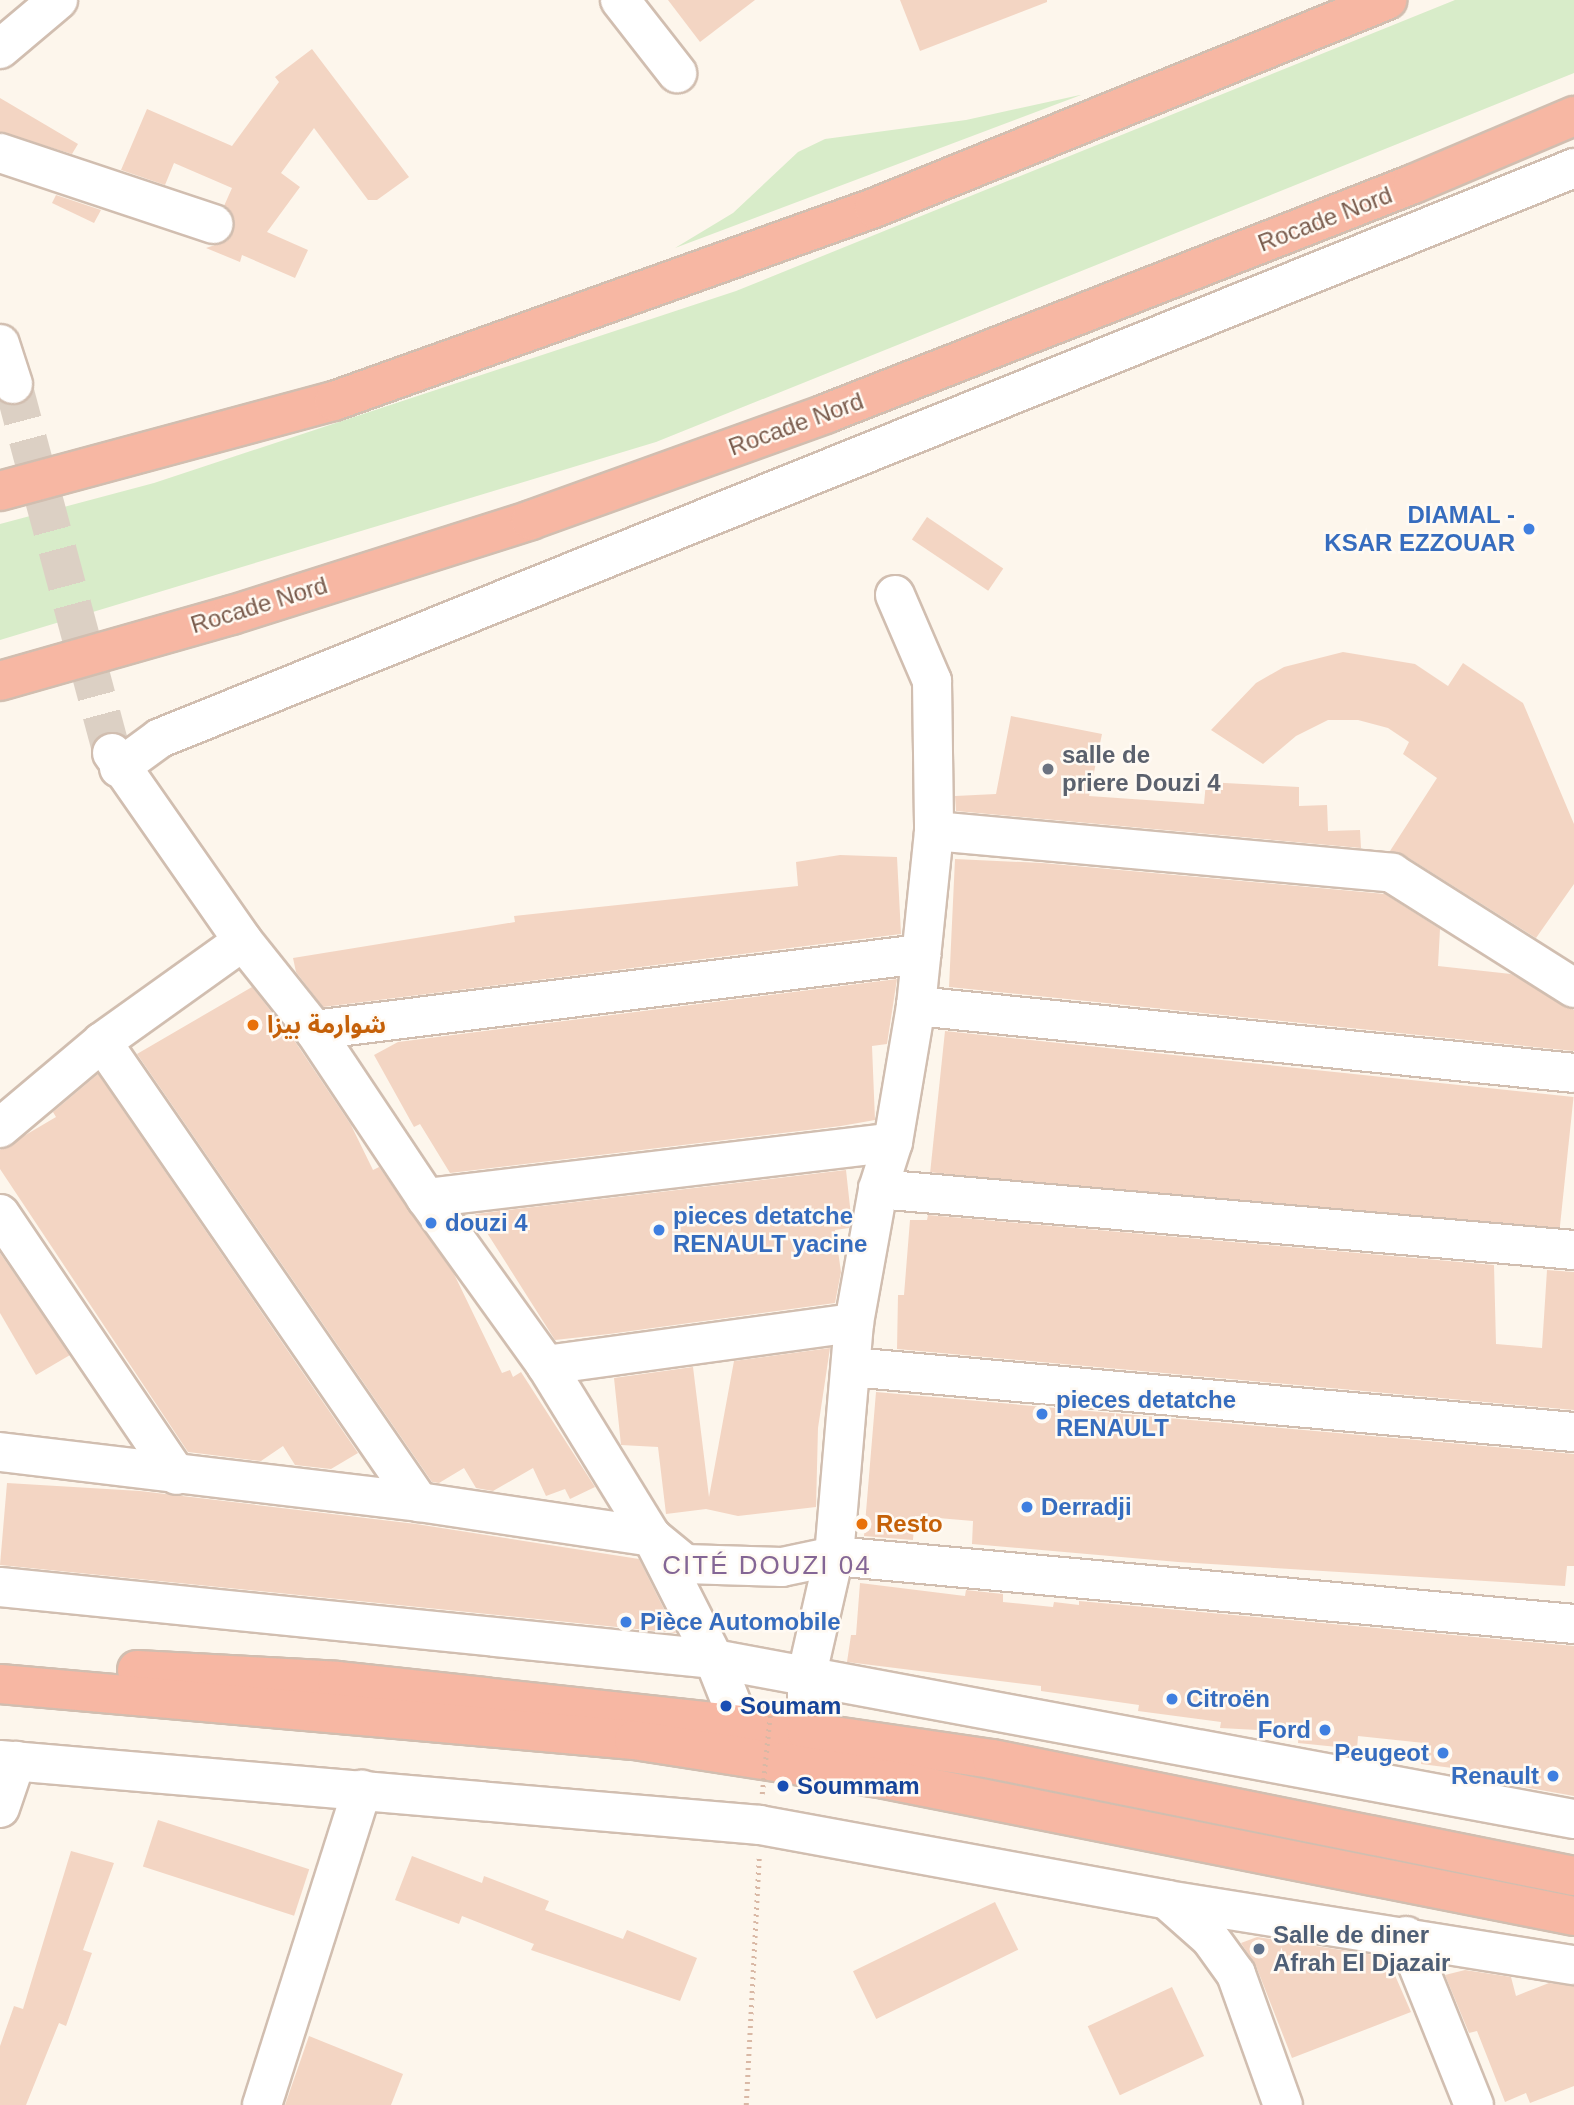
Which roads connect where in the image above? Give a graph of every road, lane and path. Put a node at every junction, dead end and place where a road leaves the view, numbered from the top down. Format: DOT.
graph roads {
  1 [pos="58,0"];
  2 [pos="620,0"];
  3 [pos="1387,0"];
  4 [pos="0,48"];
  5 [pos="677,73"];
  6 [pos="1574,116"];
  7 [pos="0,153"];
  8 [pos="1574,168"];
  9 [pos="213,224"];
  10 [pos="0,344"];
  11 [pos="13,384"];
  12 [pos="0,491"];
  13 [pos="895,595"];
  14 [pos="0,681"];
  15 [pos="934,831"];
  16 [pos="243,941"];
  17 [pos="921,954"];
  18 [pos="1574,988"];
  19 [pos="916,1006"];
  20 [pos="314,1030"];
  21 [pos="102,1042"];
  22 [pos="1574,1073"];
  23 [pos="0,1128"];
  24 [pos="893,1142"];
  25 [pos="878,1189"];
  26 [pos="426,1198"];
  27 [pos="0,1214"];
  28 [pos="1574,1250"];
  29 [pos="854,1323"];
  30 [pos="546,1364"];
  31 [pos="851,1367"];
  32 [pos="1574,1432"];
  33 [pos="0,1452"];
  34 [pos="177,1475"];
  35 [pos="419,1502"];
  36 [pos="652,1536"];
  37 [pos="834,1556"];
  38 [pos="0,1587"];
  39 [pos="1574,1624"];
  40 [pos="714,1659"];
  41 [pos="0,1662"];
  42 [pos="807,1674"];
  43 [pos="0,1684"];
  44 [pos="755,1714"];
  45 [pos="807,1731"];
  46 [pos="8,1761"];
  47 [pos="362,1789"];
  48 [pos="0,1808"];
  49 [pos="761,1809"];
  50 [pos="1574,1819"];
  51 [pos="1574,1876"];
  52 [pos="1167,1900"];
  53 [pos="1574,1916"];
  54 [pos="1406,1936"];
  55 [pos="1571,1955"];
  56 [pos="262,2105"];
  57 [pos="746,2105"];
  58 [pos="1283,2105"];
  59 [pos="1474,2105"];
  1 -- 4 [label="street"];
  2 -- 5 [label="street"];
  3 -- 12 [label="highway"];
  6 -- 14 [label="highway, Rocade Nord"];
  7 -- 9 [label="street"];
  8 -- 16 [label="street"];
  10 -- 11 [label="street"];
  13 -- 15 [label="street"];
  15 -- 17 [label="street"];
  15 -- 18 [label="street"];
  16 -- 20 [label="street"];
  16 -- 21 [label="street"];
  17 -- 19 [label="street"];
  17 -- 20 [label="street"];
  19 -- 22 [label="street"];
  19 -- 24 [label="street"];
  20 -- 26 [label="street"];
  21 -- 23 [label="street"];
  21 -- 35 [label="street"];
  24 -- 25 [label="street"];
  24 -- 26 [label="street"];
  25 -- 28 [label="street"];
  25 -- 29 [label="street"];
  26 -- 30 [label="street"];
  27 -- 34 [label="street"];
  29 -- 30 [label="street"];
  29 -- 31 [label="street"];
  30 -- 36 [label="street"];
  31 -- 32 [label="street"];
  31 -- 37 [label="street"];
  33 -- 34 [label="street"];
  34 -- 35 [label="street"];
  35 -- 36 [label="street"];
  36 -- 37 [label="street"];
  36 -- 40 [label="street"];
  37 -- 39 [label="street"];
  37 -- 42 [label="street"];
  38 -- 40 [label="street"];
  40 -- 42 [label="street"];
  40 -- 44 [label="street"];
  41 -- 44 [label="highway"];
  42 -- 45 [label="street"];
  42 -- 50 [label="street"];
  43 -- 53 [label="highway"];
  44 -- 45 [label="highway"];
  44 -- 49 [label="path, bridge"];
  45 -- 51 [label="highway"];
  46 -- 47 [label="street"];
  46 -- 48 [label="street"];
  47 -- 49 [label="street"];
  47 -- 56 [label="street"];
  49 -- 52 [label="street"];
  49 -- 57 [label="path"];
  52 -- 54 [label="street"];
  52 -- 58 [label="street"];
  54 -- 55 [label="street"];
  54 -- 59 [label="street"];
}
